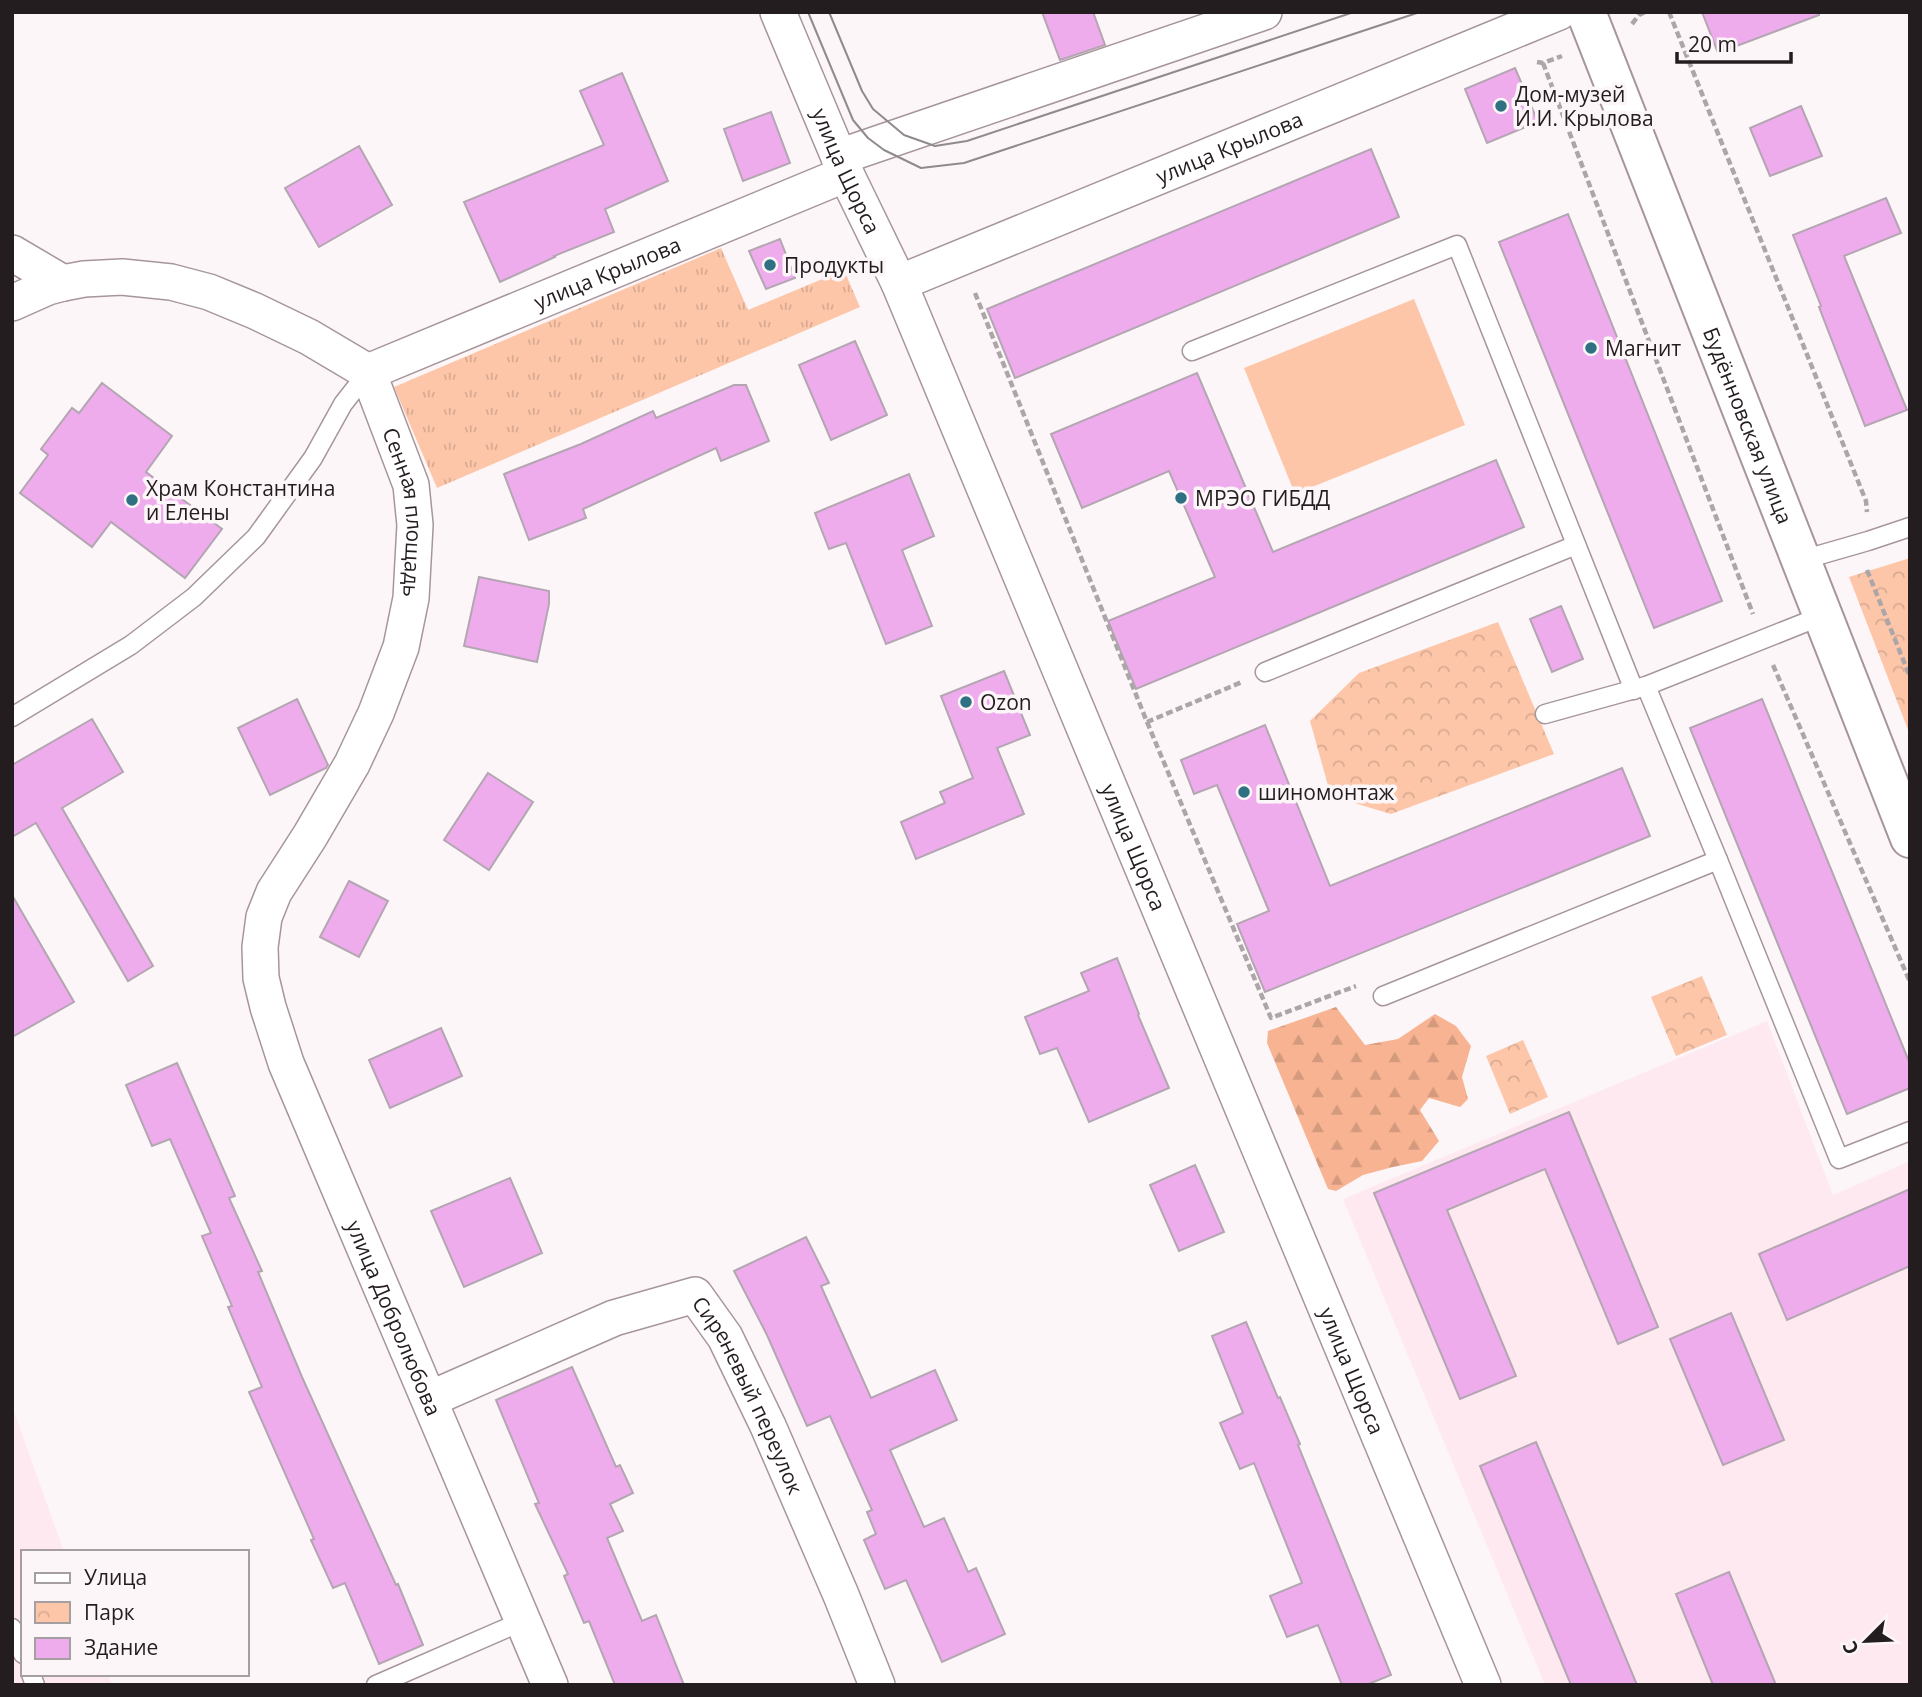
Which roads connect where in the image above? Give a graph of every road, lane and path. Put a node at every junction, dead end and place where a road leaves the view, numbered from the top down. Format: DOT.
graph roads {
  1 [pos="778,12"];
  2 [pos="1264,12"];
  3 [pos="1559,12"];
  4 [pos="1586,12"];
  5 [pos="1670,12"];
  6 [pos="1543,63"];
  7 [pos="842,166"];
  8 [pos="12,253"];
  9 [pos="63,283"];
  10 [pos="899,283"];
  11 [pos="975,292"];
  12 [pos="12,303"];
  13 [pos="1192,351"];
  14 [pos="368,372"];
  15 [pos="1910,527"];
  16 [pos="1868,541"];
  17 [pos="1576,545"];
  18 [pos="1802,560"];
  19 [pos="1824,615"];
  20 [pos="1762,640"];
  21 [pos="1265,672"];
  22 [pos="1910,677"];
  23 [pos="1248,680"];
  24 [pos="1640,688"];
  25 [pos="1545,713"];
  26 [pos="12,717"];
  27 [pos="1147,722"];
  28 [pos="1910,838"];
  29 [pos="1718,860"];
  30 [pos="260,947"];
  31 [pos="1910,982"];
  32 [pos="1358,985"];
  33 [pos="1383,996"];
  34 [pos="1910,1131"];
  35 [pos="430,1399"];
  36 [pos="523,1621"];
  37 [pos="12,1628"];
  38 [pos="21,1649"];
  39 [pos="376,1685"];
  40 [pos="550,1685"];
  41 [pos="877,1685"];
  42 [pos="1483,1685"];
  1 -- 7 [label="street, улица Щорса"];
  2 -- 7 [label="street, улица Крылова"];
  3 -- 10 [label="street, улица Крылова"];
  4 -- 18 [label="street, Будённовская улица"];
  5 -- 16 [label="path"];
  6 -- 20 [label="path"];
  7 -- 10 [label="street, улица Щорса"];
  7 -- 14 [label="street, улица Крылова"];
  8 -- 9 [label="street"];
  9 -- 12 [label="street"];
  9 -- 14 [label="street"];
  10 -- 42 [label="street, улица Щорса"];
  11 -- 27 [label="path"];
  13 -- 17 [label="lane"];
  14 -- 26 [label="lane"];
  14 -- 30 [label="street, Сенная площадь"];
  15 -- 16 [label="lane"];
  16 -- 18 [label="lane"];
  16 -- 22 [label="path"];
  17 -- 21 [label="lane"];
  17 -- 24 [label="lane"];
  18 -- 19 [label="street, Будённовская улица"];
  19 -- 20 [label="lane"];
  19 -- 28 [label="street, Будённовская улица"];
  20 -- 24 [label="lane"];
  20 -- 31 [label="path"];
  23 -- 27 [label="path"];
  24 -- 25 [label="lane"];
  24 -- 29 [label="lane"];
  27 -- 32 [label="path"];
  29 -- 33 [label="lane"];
  29 -- 34 [label="lane"];
  30 -- 35 [label="street, улица Добролюбова"];
  35 -- 36 [label="street, улица Добролюбова"];
  35 -- 41 [label="street, Сиреневый переулок"];
  36 -- 39 [label="lane"];
  36 -- 40 [label="street, улица Добролюбова"];
  37 -- 38 [label="lane"];
}
